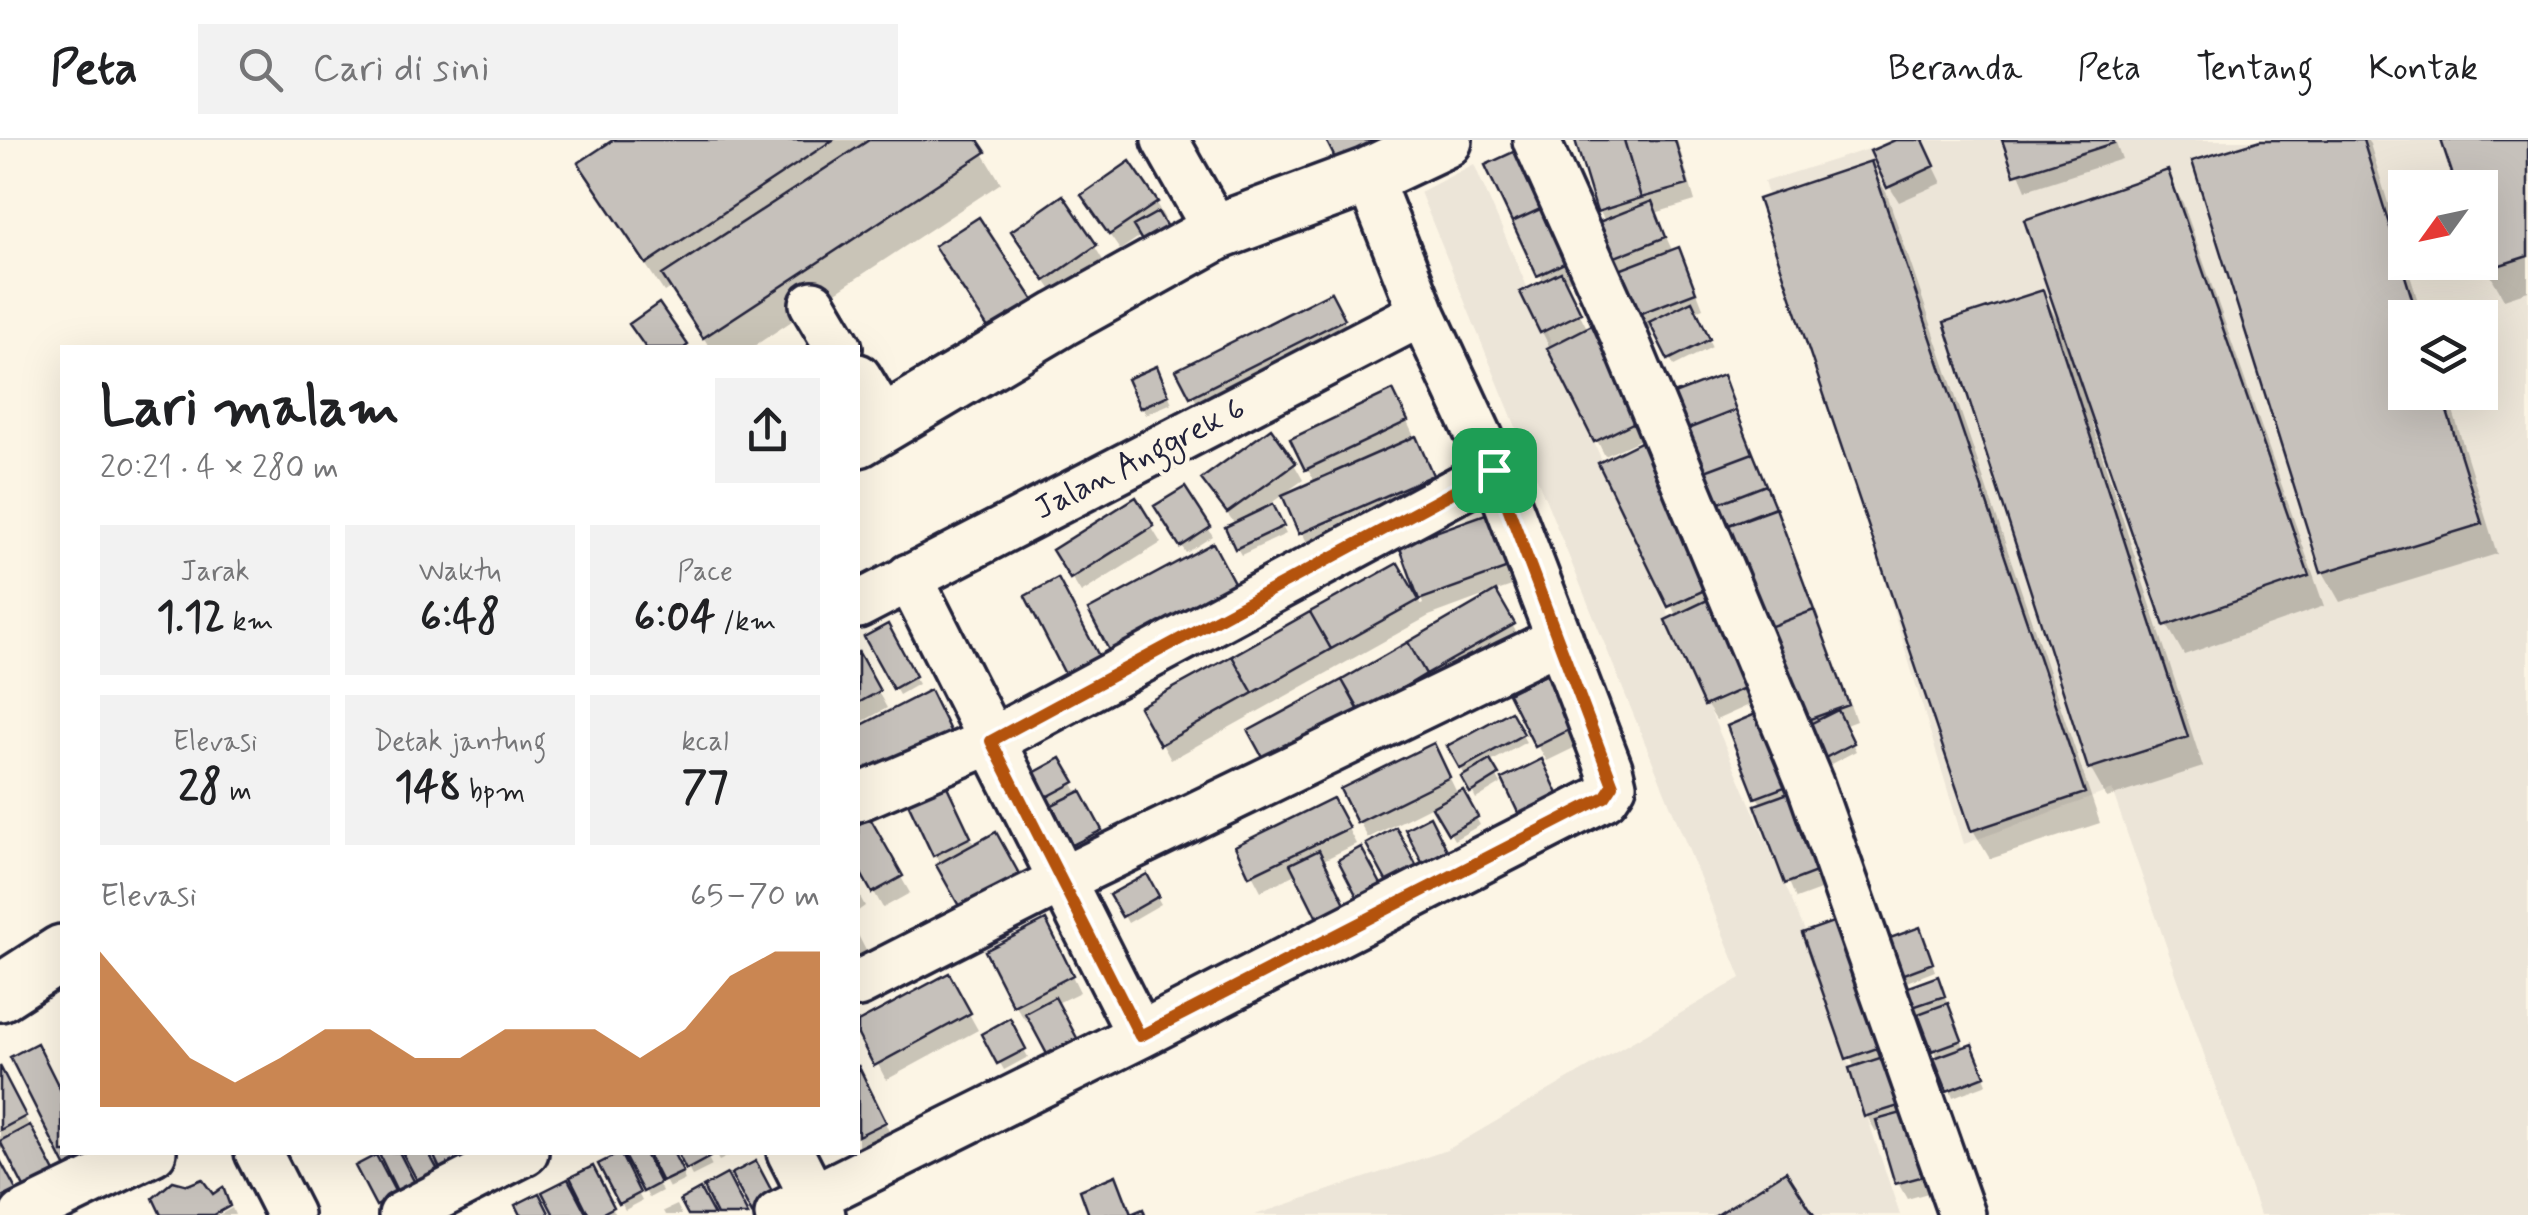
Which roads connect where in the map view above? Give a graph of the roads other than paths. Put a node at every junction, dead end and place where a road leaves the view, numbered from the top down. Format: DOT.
graph roads {
  1 [pos="1165,140"];
  2 [pos="1444,140"];
  3 [pos="1536,140"];
  4 [pos="1368,176"];
  5 [pos="1217,232"];
  6 [pos="813,304"];
  7 [pos="1422,313"];
  8 [pos="837,345"];
  9 [pos="866,413"];
  10 [pos="1494,470"];
  11 [pos="910,577"];
  12 [pos="860,604"];
  13 [pos="1560,639"];
  14 [pos="991,741"];
  15 [pos="860,797"];
  16 [pos="1062,880"];
  17 [pos="60,954"];
  18 [pos="860,983"];
  19 [pos="0,993"];
  20 [pos="1140,1036"];
  21 [pos="146,1155"];
  22 [pos="260,1155"];
  23 [pos="519,1155"];
  24 [pos="791,1155"];
  25 [pos="804,1209"];
  26 [pos="23,1215"];
  27 [pos="290,1215"];
  28 [pos="402,1215"];
  29 [pos="1962,1215"];
  1 -- 5 [label="street"];
  2 -- 4 [label="street"];
  3 -- 29 [label="street"];
  4 -- 5 [label="street"];
  4 -- 7 [label="street"];
  5 -- 9 [label="street"];
  6 -- 8 [label="street"];
  7 -- 10 [label="street"];
  7 -- 11 [label="street, Jalan Anggrek 6"];
  10 -- 13 [label="street"];
  10 -- 14 [label="street"];
  11 -- 12 [label="street, Jalan Anggrek 6"];
  11 -- 14 [label="street"];
  13 -- 16 [label="street"];
  13 -- 20 [label="street"];
  14 -- 15 [label="street"];
  14 -- 16 [label="street"];
  16 -- 18 [label="street"];
  16 -- 20 [label="street"];
  17 -- 19 [label="street"];
  20 -- 25 [label="street"];
  21 -- 26 [label="street"];
  22 -- 27 [label="street"];
  23 -- 28 [label="street"];
  24 -- 25 [label="street"];
}
